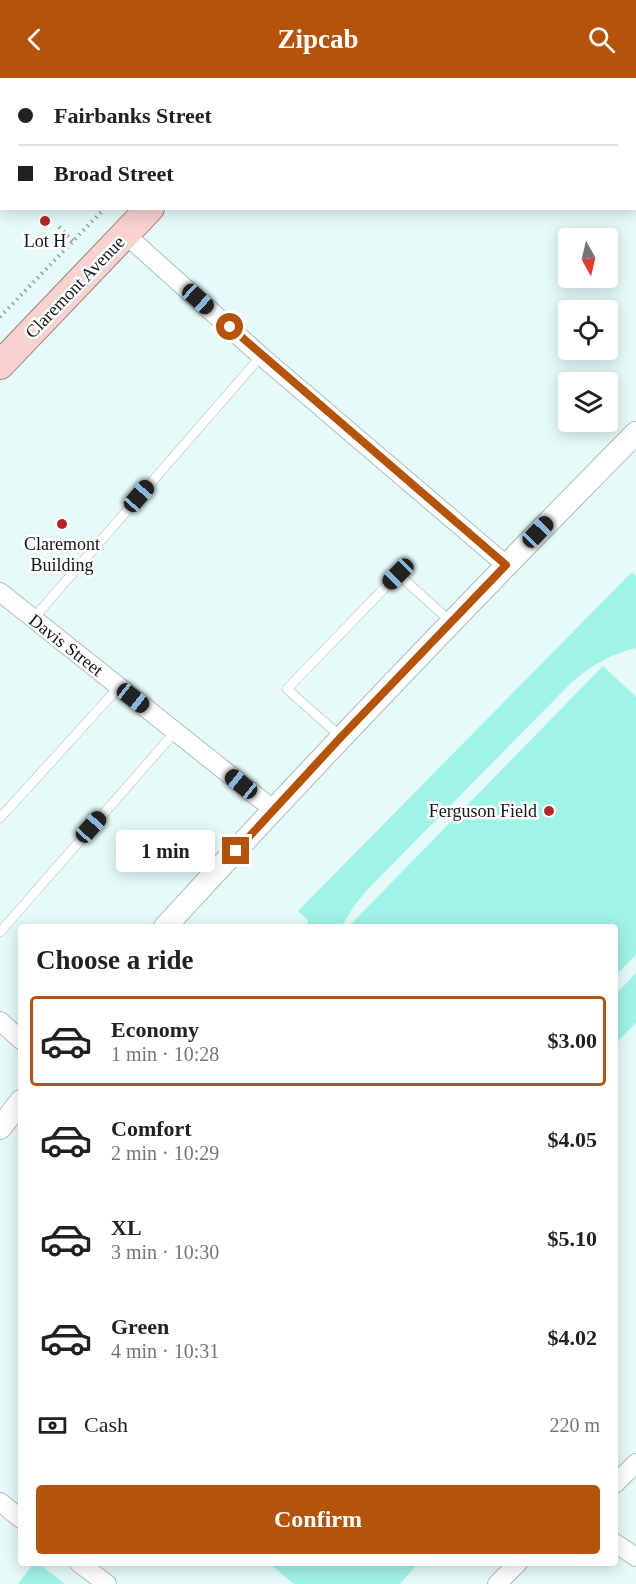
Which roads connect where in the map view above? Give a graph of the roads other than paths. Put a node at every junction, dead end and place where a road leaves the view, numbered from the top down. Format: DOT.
graph roads {
  1 [pos="148,210"];
  2 [pos="125,234"];
  3 [pos="261,356"];
  4 [pos="0,365"];
  5 [pos="636,433"];
  6 [pos="506,565"];
  7 [pos="0,592"];
  8 [pos="33,619"];
  9 [pos="451,622"];
  10 [pos="119,687"];
  11 [pos="176,732"];
  12 [pos="341,737"];
  13 [pos="274,810"];
  14 [pos="0,818"];
  15 [pos="168,924"];
  16 [pos="0,932"];
  17 [pos="0,1021"];
  18 [pos="18,1037"];
  19 [pos="18,1105"];
  20 [pos="0,1128"];
  21 [pos="636,1463"];
  22 [pos="618,1481"];
  23 [pos="0,1502"];
  24 [pos="18,1517"];
  25 [pos="618,1545"];
  26 [pos="636,1557"];
  27 [pos="83,1566"];
  28 [pos="515,1566"];
  29 [pos="107,1584"];
  30 [pos="497,1584"];
  1 -- 2 [label="main road, Claremont Avenue"];
  2 -- 3 [label="street"];
  2 -- 4 [label="main road, Claremont Avenue"];
  3 -- 6 [label="street"];
  3 -- 8 [label="lane"];
  5 -- 6 [label="street"];
  6 -- 9 [label="street"];
  7 -- 8 [label="street, Davis Street"];
  8 -- 10 [label="street, Davis Street"];
  9 -- 12 [label="street"];
  9 -- 12 [label="lane"];
  10 -- 11 [label="street, Davis Street"];
  10 -- 14 [label="lane"];
  11 -- 13 [label="street, Davis Street"];
  11 -- 16 [label="lane"];
  12 -- 13 [label="street"];
  13 -- 15 [label="street"];
  17 -- 18 [label="street"];
  19 -- 20 [label="street"];
  21 -- 22 [label="street"];
  23 -- 24 [label="street"];
  25 -- 26 [label="street"];
  27 -- 29 [label="street"];
  28 -- 30 [label="street"];
}
